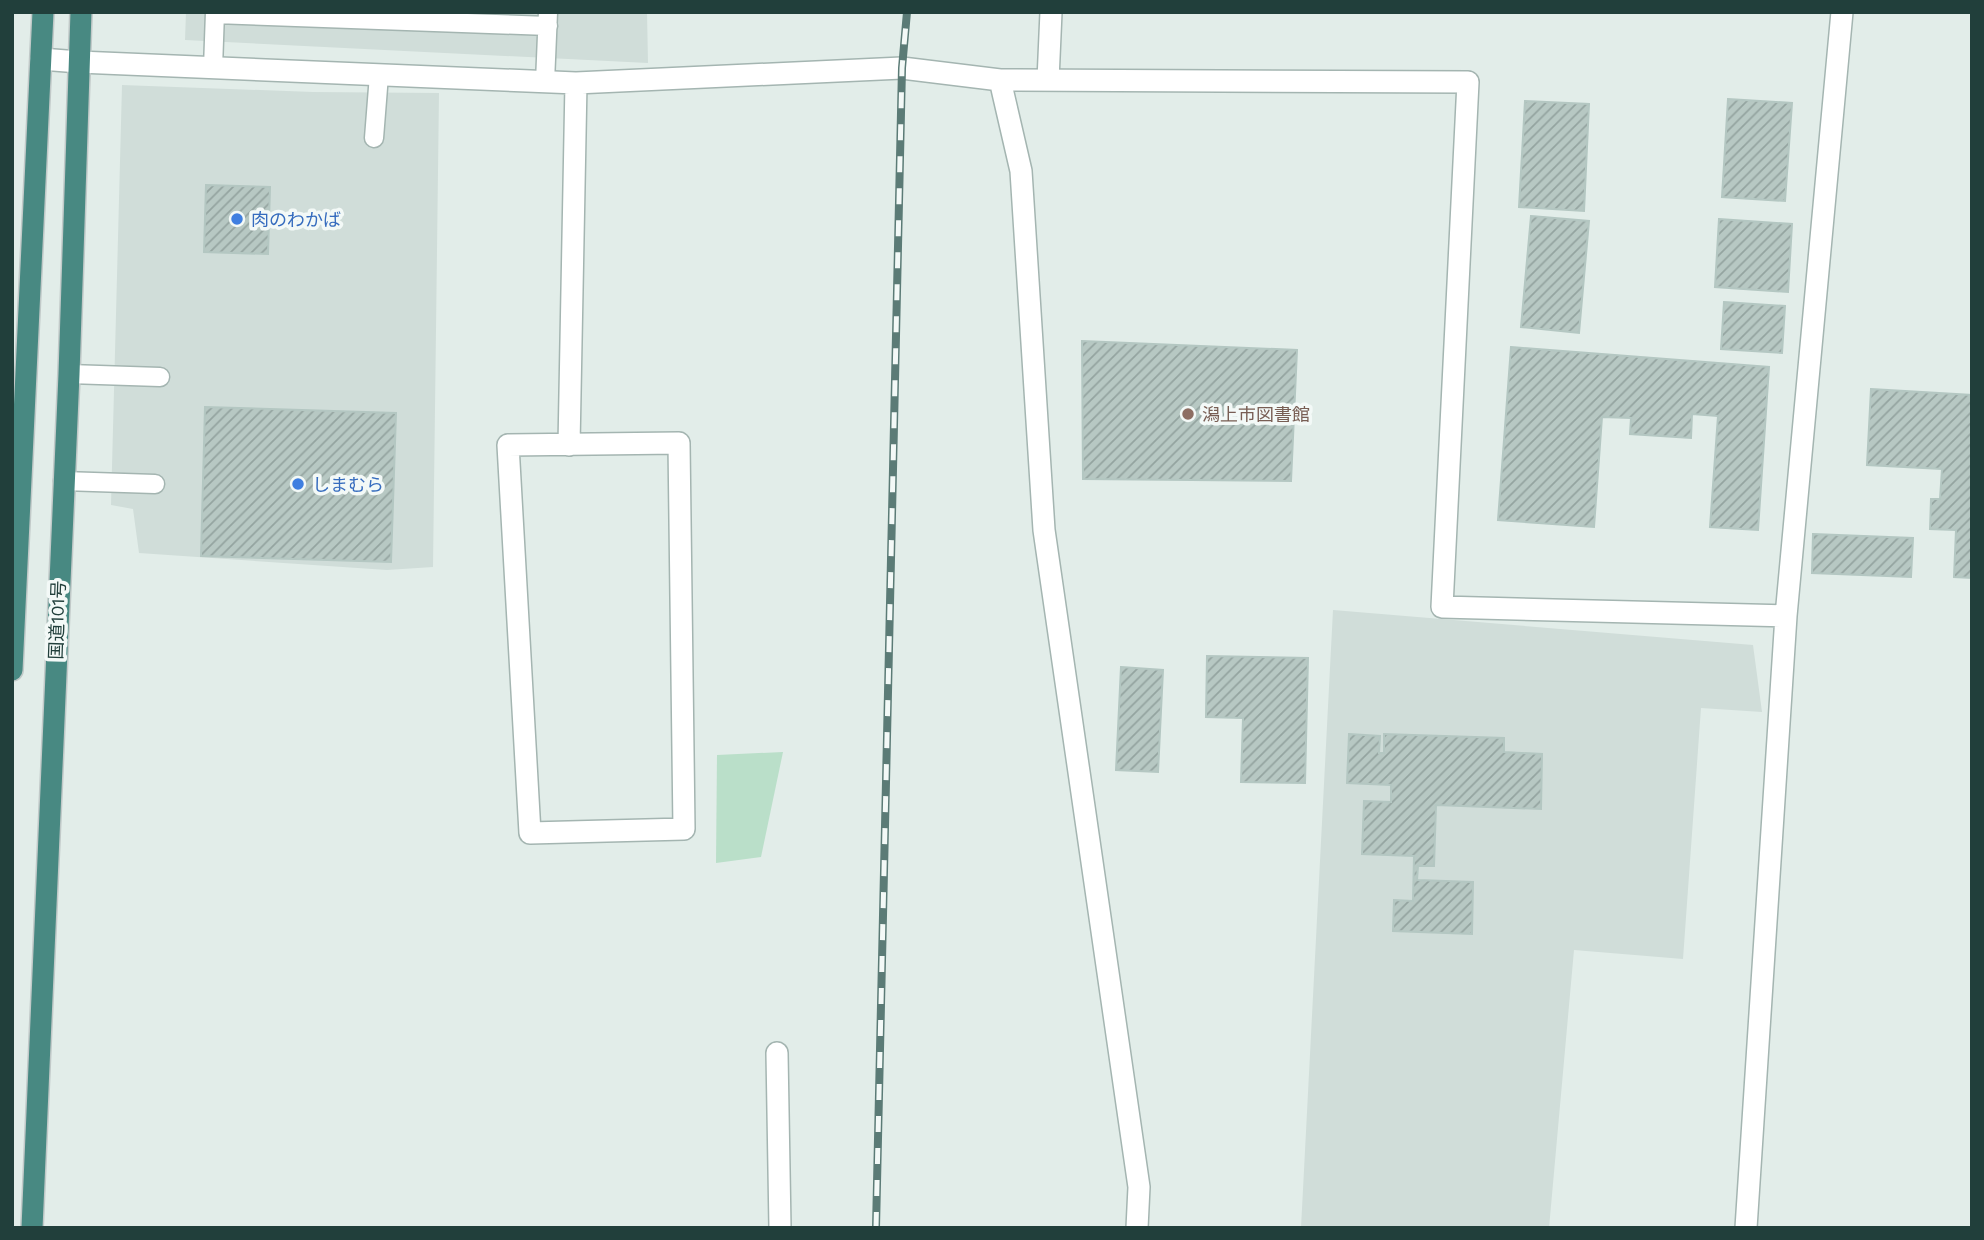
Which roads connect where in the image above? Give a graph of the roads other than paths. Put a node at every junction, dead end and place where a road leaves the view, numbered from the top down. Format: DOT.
graph roads {
  1 [pos="43,12"];
  2 [pos="81,12"];
  3 [pos="1052,12"];
  4 [pos="1842,12"];
  5 [pos="215,13"];
  6 [pos="548,19"];
  7 [pos="41,59"];
  8 [pos="79,62"];
  9 [pos="213,68"];
  10 [pos="379,75"];
  11 [pos="1000,80"];
  12 [pos="1048,80"];
  13 [pos="545,82"];
  14 [pos="576,83"];
  15 [pos="374,138"];
  16 [pos="69,373"];
  17 [pos="160,377"];
  18 [pos="569,444"];
  19 [pos="63,481"];
  20 [pos="155,484"];
  21 [pos="1786,616"];
  22 [pos="12,670"];
  23 [pos="778,1053"];
  24 [pos="32,1228"];
  25 [pos="780,1228"];
  26 [pos="1137,1228"];
  27 [pos="1746,1228"];
  1 -- 7 [label="highway"];
  2 -- 8 [label="highway, 国道101号"];
  3 -- 12 [label="street"];
  4 -- 21 [label="street"];
  5 -- 6 [label="lane"];
  5 -- 9 [label="lane"];
  6 -- 13 [label="lane"];
  7 -- 8 [label="street"];
  7 -- 22 [label="highway"];
  8 -- 9 [label="street"];
  8 -- 16 [label="highway, 国道101号"];
  9 -- 10 [label="street"];
  10 -- 13 [label="street"];
  10 -- 15 [label="lane"];
  11 -- 12 [label="street"];
  11 -- 14 [label="street"];
  11 -- 26 [label="street"];
  12 -- 21 [label="street"];
  13 -- 14 [label="street"];
  14 -- 18 [label="street"];
  16 -- 17 [label="lane"];
  16 -- 19 [label="highway, 国道101号"];
  18 -- 18 [label="street"];
  19 -- 20 [label="lane"];
  19 -- 24 [label="highway, 国道101号"];
  21 -- 27 [label="street"];
  23 -- 25 [label="street"];
}
